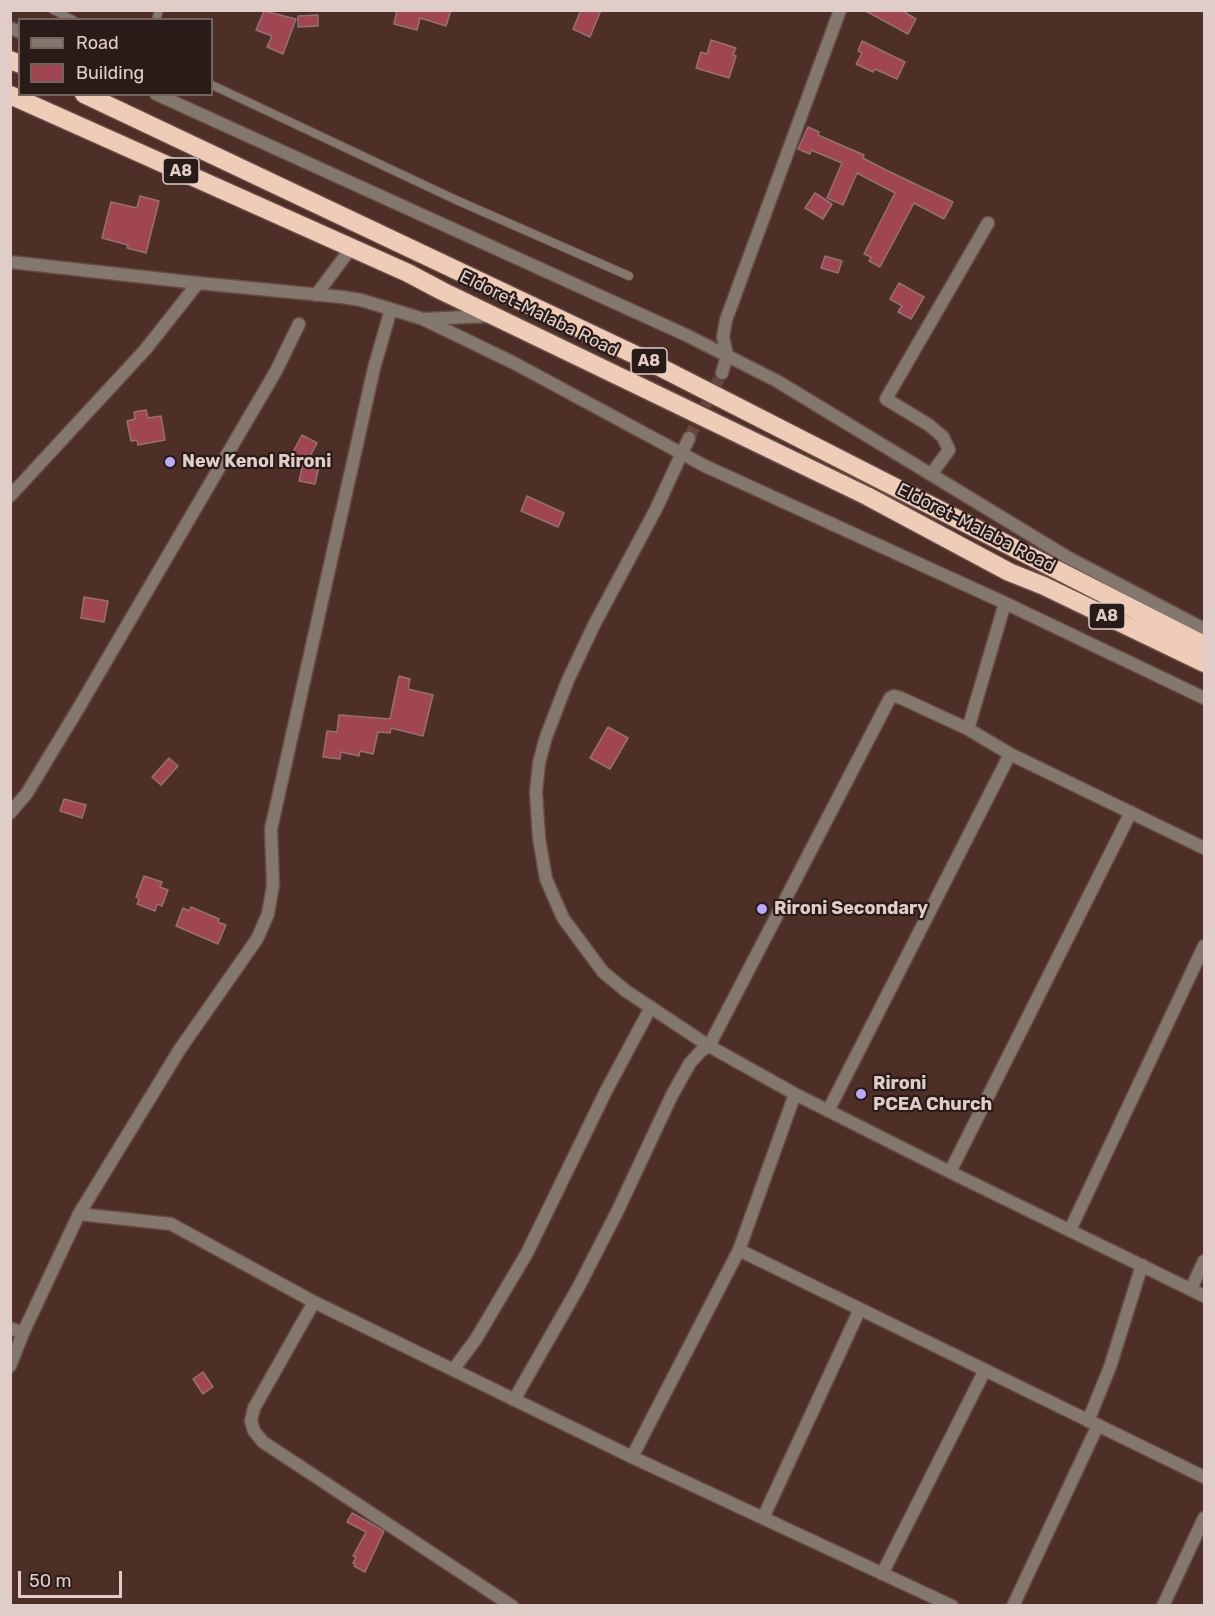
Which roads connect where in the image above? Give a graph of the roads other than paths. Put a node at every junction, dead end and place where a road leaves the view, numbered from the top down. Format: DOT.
graph roads {
  1 [pos="53,10"];
  2 [pos="840,10"];
  3 [pos="69,18"];
  4 [pos="213,85"];
  5 [pos="10,95"];
  6 [pos="88,96"];
  7 [pos="160,96"];
  8 [pos="988,223"];
  9 [pos="352,247"];
  10 [pos="10,262"];
  11 [pos="629,276"];
  12 [pos="198,283"];
  13 [pos="316,295"];
  14 [pos="391,309"];
  15 [pos="493,315"];
  16 [pos="423,319"];
  17 [pos="299,324"];
  18 [pos="727,356"];
  19 [pos="722,373"];
  20 [pos="689,438"];
  21 [pos="682,454"];
  22 [pos="932,474"];
  23 [pos="10,496"];
  24 [pos="1005,603"];
  25 [pos="1204,629"];
  26 [pos="1204,645"];
  27 [pos="1204,663"];
  28 [pos="1204,698"];
  29 [pos="968,729"];
  30 [pos="1010,754"];
  31 [pos="1131,812"];
  32 [pos="10,813"];
  33 [pos="1204,848"];
  34 [pos="1204,946"];
  35 [pos="651,1007"];
  36 [pos="709,1046"];
  37 [pos="795,1094"];
  38 [pos="828,1111"];
  39 [pos="950,1172"];
  40 [pos="79,1214"];
  41 [pos="1070,1230"];
  42 [pos="739,1250"];
  43 [pos="1204,1261"];
  44 [pos="1142,1265"];
  45 [pos="1191,1289"];
  46 [pos="1204,1296"];
  47 [pos="314,1302"];
  48 [pos="860,1309"];
  49 [pos="10,1328"];
  50 [pos="23,1333"];
  51 [pos="10,1366"];
  52 [pos="453,1370"];
  53 [pos="985,1370"];
  54 [pos="514,1400"];
  55 [pos="1093,1423"];
  56 [pos="632,1457"];
  57 [pos="1204,1477"];
  58 [pos="763,1518"];
  59 [pos="1204,1518"];
  60 [pos="882,1574"];
  61 [pos="512,1605"];
  62 [pos="952,1605"];
  63 [pos="1012,1605"];
  64 [pos="1163,1605"];
  1 -- 3 [label="lane"];
  2 -- 18 [label="street"];
  4 -- 11 [label="lane"];
  5 -- 9 [label="highway, Eldoret-Malaba Road / A8"];
  6 -- 26 [label="highway, Eldoret-Malaba Road / A8"];
  7 -- 18 [label="street, Eldoret-Malaba Road"];
  8 -- 22 [label="street"];
  9 -- 13 [label="street"];
  9 -- 15 [label="highway, Eldoret-Malaba Road / A8"];
  10 -- 12 [label="street"];
  12 -- 13 [label="street"];
  12 -- 23 [label="street"];
  13 -- 14 [label="street"];
  14 -- 16 [label="street"];
  14 -- 40 [label="street"];
  15 -- 16 [label="street"];
  15 -- 27 [label="highway, Eldoret-Malaba Road / A8"];
  16 -- 21 [label="street"];
  17 -- 32 [label="street"];
  18 -- 19 [label="street"];
  18 -- 22 [label="street, Eldoret-Malaba Road"];
  20 -- 21 [label="street"];
  21 -- 24 [label="street"];
  21 -- 35 [label="street"];
  22 -- 25 [label="street, Eldoret-Malaba Road"];
  24 -- 28 [label="street"];
  24 -- 29 [label="street"];
  29 -- 30 [label="street"];
  29 -- 36 [label="street"];
  30 -- 31 [label="street"];
  30 -- 38 [label="street"];
  31 -- 33 [label="street"];
  31 -- 39 [label="street"];
  34 -- 41 [label="street"];
  35 -- 36 [label="street"];
  35 -- 52 [label="street"];
  36 -- 37 [label="street"];
  36 -- 54 [label="street"];
  37 -- 38 [label="street"];
  37 -- 42 [label="street"];
  38 -- 39 [label="street"];
  39 -- 41 [label="street"];
  40 -- 47 [label="street"];
  40 -- 50 [label="street"];
  41 -- 44 [label="street"];
  42 -- 48 [label="street"];
  42 -- 56 [label="street"];
  43 -- 45 [label="street"];
  44 -- 45 [label="street"];
  44 -- 55 [label="street"];
  45 -- 46 [label="street"];
  47 -- 52 [label="street"];
  47 -- 61 [label="street"];
  48 -- 53 [label="street"];
  48 -- 58 [label="street"];
  49 -- 50 [label="street"];
  50 -- 51 [label="street"];
  52 -- 54 [label="street"];
  53 -- 55 [label="street"];
  53 -- 60 [label="street"];
  54 -- 56 [label="street"];
  55 -- 57 [label="street"];
  55 -- 63 [label="street"];
  56 -- 58 [label="street"];
  58 -- 60 [label="street"];
  59 -- 64 [label="street"];
  60 -- 62 [label="street"];
}
